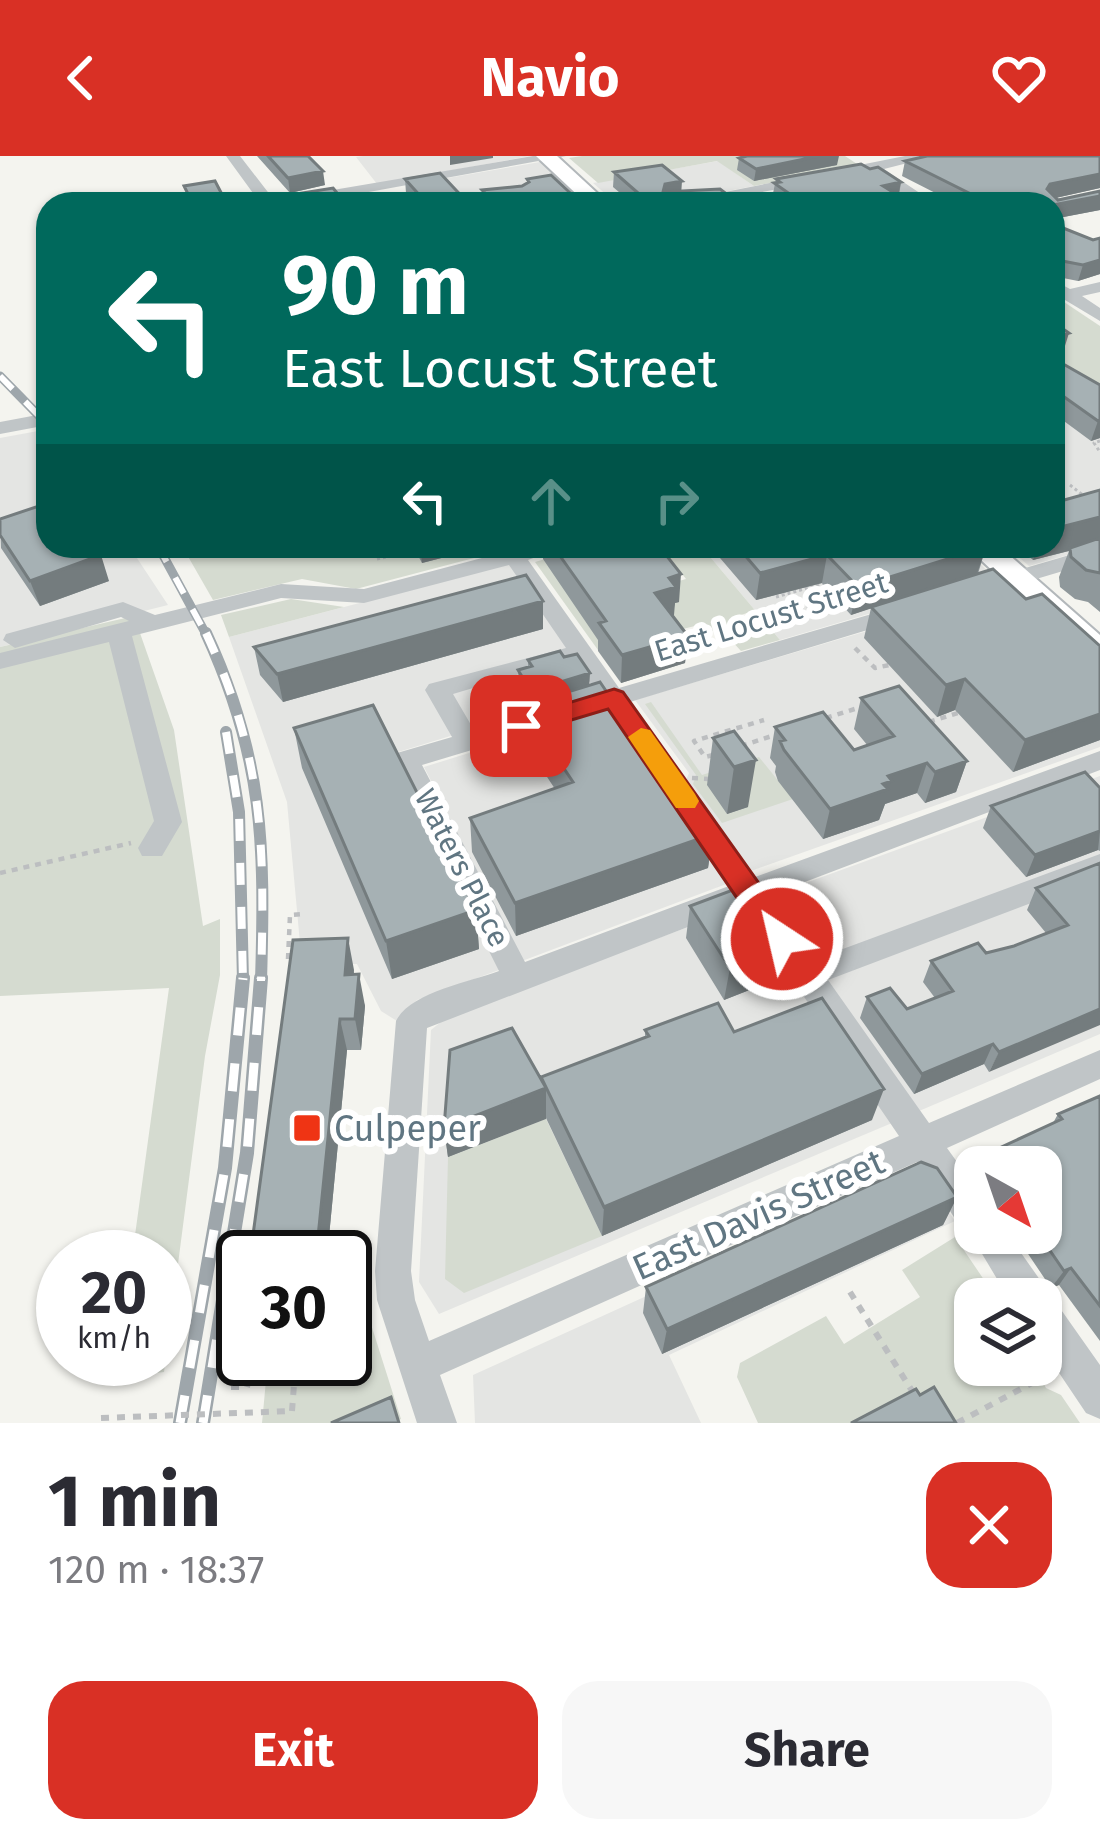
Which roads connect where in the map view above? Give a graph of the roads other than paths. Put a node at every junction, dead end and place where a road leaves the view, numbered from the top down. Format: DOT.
graph roads {
  1 [pos="233,156"];
  2 [pos="854,156"];
  3 [pos="928,156"];
  4 [pos="551,157"];
  5 [pos="871,167"];
  6 [pos="263,192"];
  7 [pos="344,192"];
  8 [pos="587,192"];
  9 [pos="737,192"];
  10 [pos="910,192"];
  11 [pos="1100,287"];
  12 [pos="1065,292"];
  13 [pos="1065,297"];
  14 [pos="1100,316"];
  15 [pos="36,421"];
  16 [pos="0,428"];
  17 [pos="1100,553"];
  18 [pos="488,558"];
  19 [pos="516,558"];
  20 [pos="994,558"];
  21 [pos="1016,578"];
  22 [pos="977,589"];
  23 [pos="916,608"];
  24 [pos="152,623"];
  25 [pos="119,632"];
  26 [pos="0,644"];
  27 [pos="580,650"];
  28 [pos="1100,653"];
  29 [pos="0,661"];
  30 [pos="614,698"];
  31 [pos="468,742"];
  32 [pos="406,760"];
  33 [pos="1100,760"];
  34 [pos="156,842"];
  35 [pos="1100,865"];
  36 [pos="747,889"];
  37 [pos="807,975"];
  38 [pos="517,976"];
  39 [pos="1100,1064"];
  40 [pos="922,1140"];
  41 [pos="954,1186"];
  42 [pos="1062,1344"];
  43 [pos="417,1366"];
  44 [pos="1100,1400"];
  45 [pos="436,1423"];
  1 -- 6 [label="street"];
  2 -- 5 [label="street"];
  3 -- 5 [label="street"];
  4 -- 7 [label="street"];
  4 -- 8 [label="main road"];
  5 -- 9 [label="street"];
  5 -- 10 [label="street"];
  11 -- 12 [label="street"];
  13 -- 14 [label="street"];
  15 -- 16 [label="street"];
  17 -- 21 [label="street"];
  18 -- 24 [label="street"];
  19 -- 27 [label="street"];
  20 -- 21 [label="main road"];
  21 -- 22 [label="street"];
  21 -- 28 [label="main road"];
  23 -- 30 [label="street, East Locust Street"];
  24 -- 25 [label="street"];
  24 -- 26 [label="street"];
  25 -- 29 [label="street"];
  25 -- 34 [label="street"];
  27 -- 30 [label="street"];
  27 -- 31 [label="street"];
  30 -- 31 [label="street, East Locust Street"];
  30 -- 36 [label="street"];
  31 -- 32 [label="street, East Locust Street"];
  32 -- 38 [label="street, Waters Place"];
  33 -- 36 [label="street"];
  35 -- 37 [label="street"];
  36 -- 37 [label="street"];
  36 -- 38 [label="street"];
  37 -- 40 [label="street"];
  38 -- 43 [label="street"];
  39 -- 40 [label="street, East Davis Street"];
  40 -- 41 [label="street"];
  40 -- 43 [label="street, East Davis Street"];
  42 -- 44 [label="street"];
  43 -- 45 [label="street"];
}
